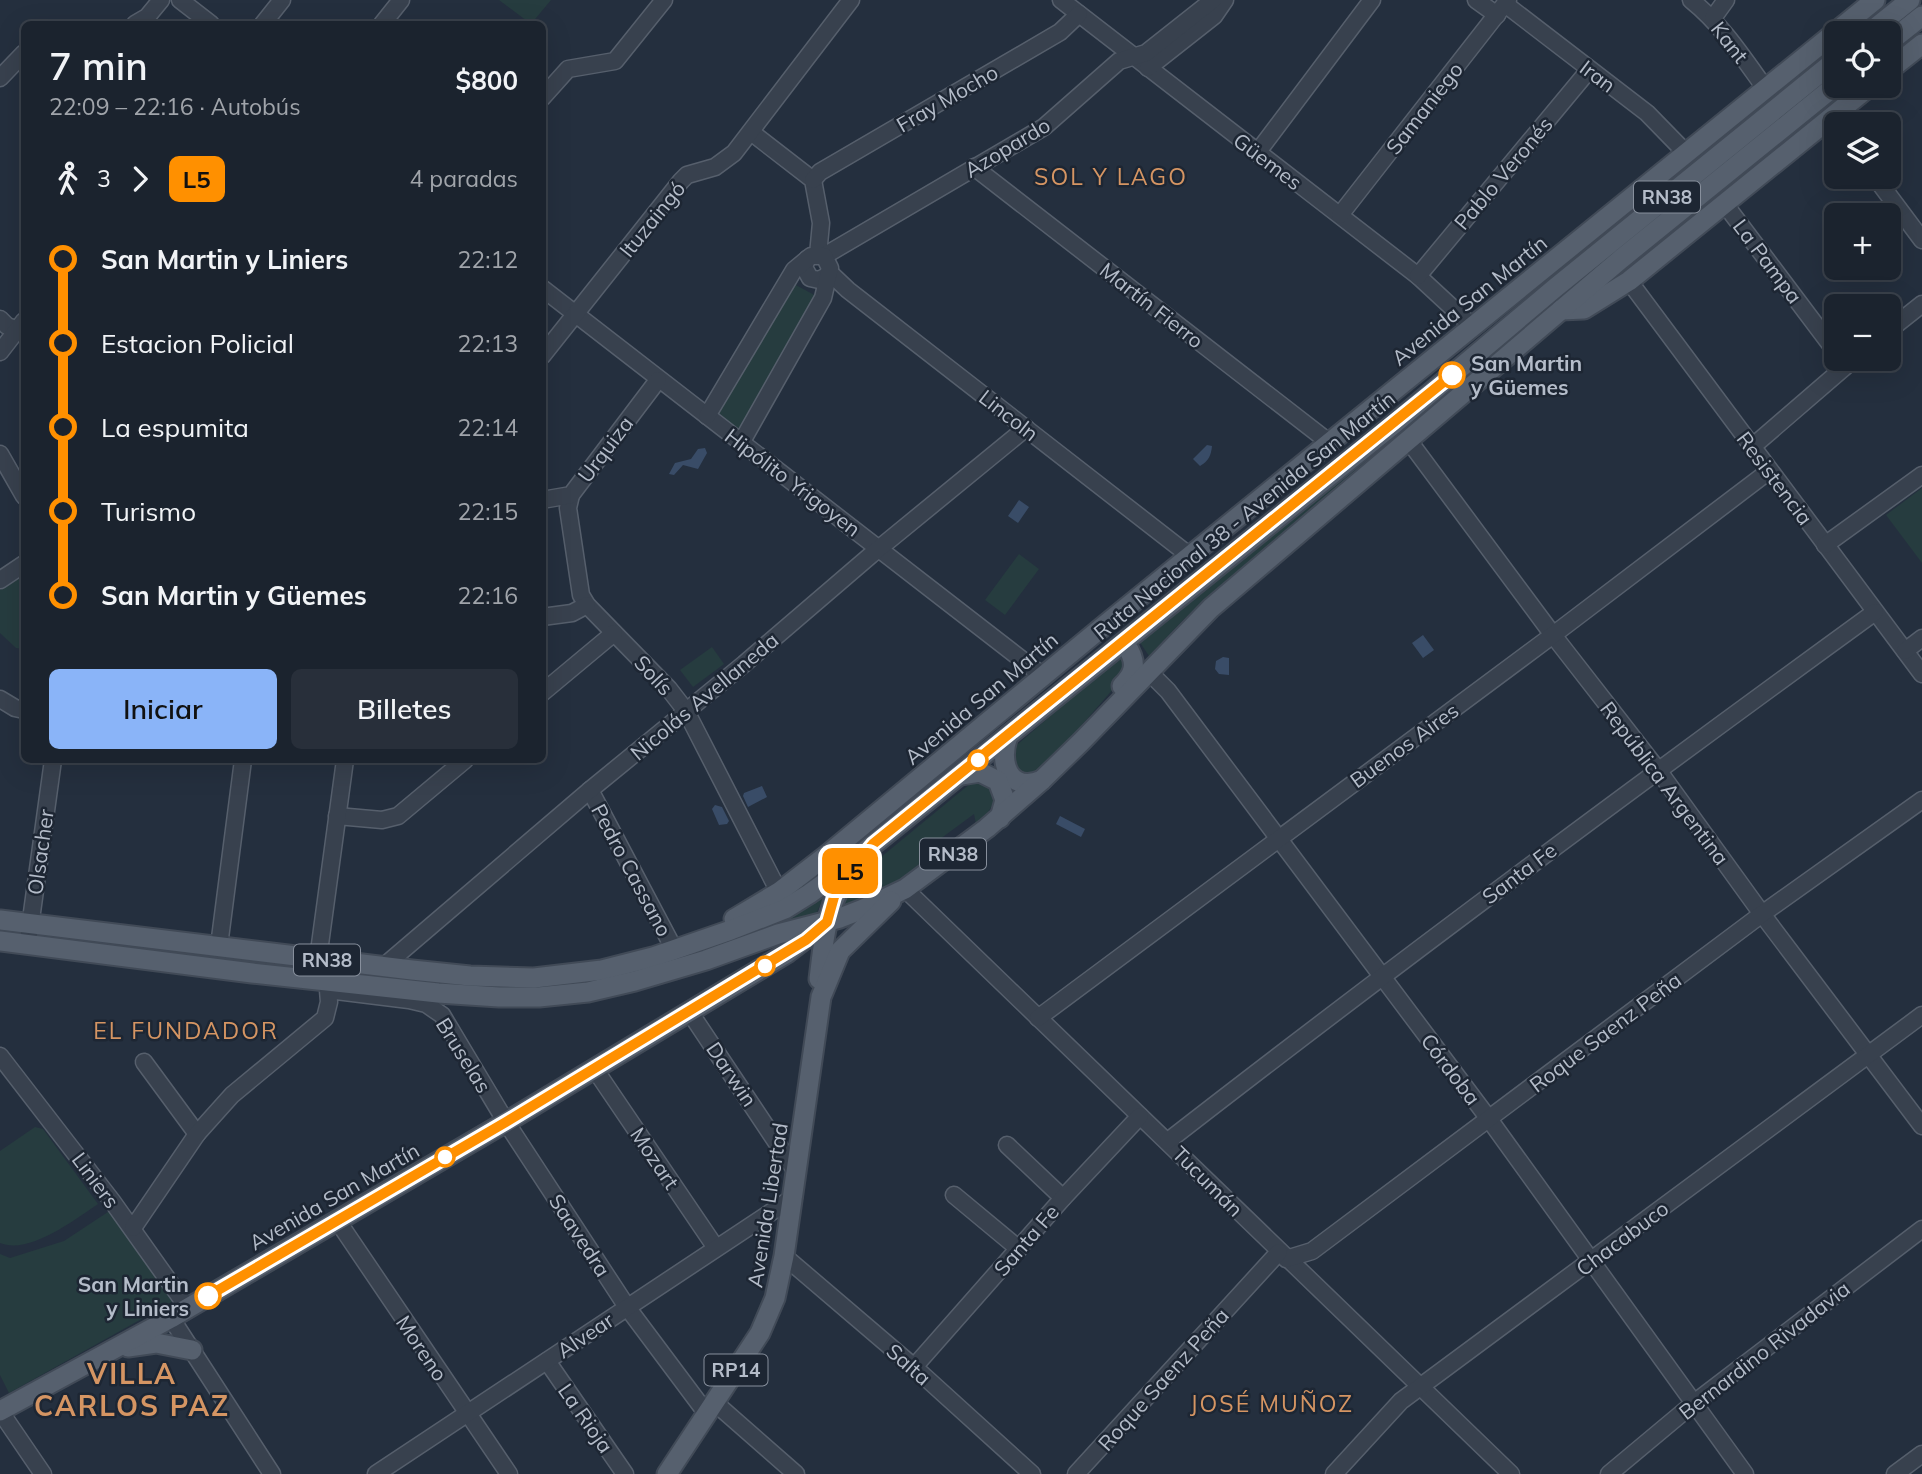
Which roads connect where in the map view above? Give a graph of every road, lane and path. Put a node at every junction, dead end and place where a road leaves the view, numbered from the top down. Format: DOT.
graph roads {
  1 [pos="161,0"];
  2 [pos="180,0"];
  3 [pos="282,0"];
  4 [pos="401,0"];
  5 [pos="664,0"];
  6 [pos="850,0"];
  7 [pos="1061,0"];
  8 [pos="1213,0"];
  9 [pos="1225,0"];
  10 [pos="1373,0"];
  11 [pos="1476,0"];
  12 [pos="1691,0"];
  13 [pos="1726,0"];
  14 [pos="1875,0"];
  15 [pos="1910,0"];
  16 [pos="1503,6"];
  17 [pos="1079,14"];
  18 [pos="1922,16"];
  19 [pos="1713,18"];
  20 [pos="141,21"];
  21 [pos="207,21"];
  22 [pos="265,21"];
  23 [pos="384,21"];
  24 [pos="1884,21"];
  25 [pos="1901,33"];
  26 [pos="1922,44"];
  27 [pos="21,56"];
  28 [pos="1133,56"];
  29 [pos="1901,61"];
  30 [pos="1148,68"];
  31 [pos="1589,70"];
  32 [pos="1824,70"];
  33 [pos="0,78"];
  34 [pos="1765,88"];
  35 [pos="1798,91"];
  36 [pos="546,94"];
  37 [pos="1824,94"];
  38 [pos="1858,98"];
  39 [pos="1817,100"];
  40 [pos="1827,112"];
  41 [pos="1843,112"];
  42 [pos="1764,118"];
  43 [pos="1824,128"];
  44 [pos="751,132"];
  45 [pos="1729,147"];
  46 [pos="1691,149"];
  47 [pos="1256,153"];
  48 [pos="974,167"];
  49 [pos="813,180"];
  50 [pos="1711,186"];
  51 [pos="1884,189"];
  52 [pos="1724,203"];
  53 [pos="1340,215"];
  54 [pos="1922,240"];
  55 [pos="821,263"];
  56 [pos="1418,276"];
  57 [pos="1629,281"];
  58 [pos="546,291"];
  59 [pos="1922,304"];
  60 [pos="1561,310"];
  61 [pos="576,314"];
  62 [pos="0,318"];
  63 [pos="1901,321"];
  64 [pos="1472,326"];
  65 [pos="21,328"];
  66 [pos="21,329"];
  67 [pos="1499,336"];
  68 [pos="1824,336"];
  69 [pos="546,351"];
  70 [pos="0,352"];
  71 [pos="1512,352"];
  72 [pos="1836,371"];
  73 [pos="658,380"];
  74 [pos="1379,402"];
  75 [pos="707,416"];
  76 [pos="1395,423"];
  77 [pos="1026,428"];
  78 [pos="1409,441"];
  79 [pos="741,443"];
  80 [pos="1329,443"];
  81 [pos="1752,447"];
  82 [pos="0,454"];
  83 [pos="1313,457"];
  84 [pos="1769,471"];
  85 [pos="1922,475"];
  86 [pos="1316,486"];
  87 [pos="21,491"];
  88 [pos="570,495"];
  89 [pos="546,499"];
  90 [pos="1825,545"];
  91 [pos="879,548"];
  92 [pos="1233,553"];
  93 [pos="1191,555"];
  94 [pos="21,566"];
  95 [pos="0,580"];
  96 [pos="1186,591"];
  97 [pos="587,605"];
  98 [pos="1875,612"];
  99 [pos="546,616"];
  100 [pos="1106,624"];
  101 [pos="614,633"];
  102 [pos="1553,635"];
  103 [pos="1922,638"];
  104 [pos="1126,646"];
  105 [pos="1905,651"];
  106 [pos="1148,671"];
  107 [pos="1922,674"];
  108 [pos="1043,676"];
  109 [pos="546,690"];
  110 [pos="0,699"];
  111 [pos="21,709"];
  112 [pos="685,711"];
  113 [pos="972,736"];
  114 [pos="1008,736"];
  115 [pos="1081,742"];
  116 [pos="987,753"];
  117 [pos="53,763"];
  118 [pos="243,763"];
  119 [pos="345,763"];
  120 [pos="461,763"];
  121 [pos="1658,769"];
  122 [pos="957,777"];
  123 [pos="1042,780"];
  124 [pos="590,790"];
  125 [pos="1922,800"];
  126 [pos="888,805"];
  127 [pos="337,816"];
  128 [pos="1000,818"];
  129 [pos="901,822"];
  130 [pos="1279,837"];
  131 [pos="873,844"];
  132 [pos="905,889"];
  133 [pos="779,891"];
  134 [pos="1762,914"];
  135 [pos="0,920"];
  136 [pos="827,922"];
  137 [pos="31,923"];
  138 [pos="0,941"];
  139 [pos="694,943"];
  140 [pos="28,944"];
  141 [pos="219,946"];
  142 [pos="674,949"];
  143 [pos="787,953"];
  144 [pos="119,956"];
  145 [pos="318,959"];
  146 [pos="706,960"];
  147 [pos="383,967"];
  148 [pos="252,973"];
  149 [pos="280,975"];
  150 [pos="1381,975"];
  151 [pos="820,988"];
  152 [pos="328,990"];
  153 [pos="722,991"];
  154 [pos="689,1011"];
  155 [pos="1922,1014"];
  156 [pos="1038,1018"];
  157 [pos="1869,1055"];
  158 [pos="0,1056"];
  159 [pos="144,1062"];
  160 [pos="594,1068"];
  161 [pos="1140,1116"];
  162 [pos="1489,1119"];
  163 [pos="506,1122"];
  164 [pos="1922,1126"];
  165 [pos="197,1134"];
  166 [pos="1168,1140"];
  167 [pos="1007,1145"];
  168 [pos="797,1173"];
  169 [pos="954,1195"];
  170 [pos="794,1197"];
  171 [pos="1063,1198"];
  172 [pos="337,1220"];
  173 [pos="132,1228"];
  174 [pos="1922,1229"];
  175 [pos="716,1248"];
  176 [pos="1019,1249"];
  177 [pos="1282,1255"];
  178 [pos="784,1256"];
  179 [pos="1593,1260"];
  180 [pos="627,1307"];
  181 [pos="180,1313"];
  182 [pos="192,1350"];
  183 [pos="110,1351"];
  184 [pos="547,1361"];
  185 [pos="914,1367"];
  186 [pos="1421,1386"];
  187 [pos="1694,1403"];
  188 [pos="710,1408"];
  189 [pos="0,1411"];
  190 [pos="467,1414"];
  191 [pos="1922,1454"];
  192 [pos="43,1474"];
  193 [pos="272,1474"];
  194 [pos="376,1474"];
  195 [pos="509,1474"];
  196 [pos="625,1474"];
  197 [pos="667,1474"];
  198 [pos="796,1474"];
  199 [pos="1032,1474"];
  200 [pos="1076,1474"];
  201 [pos="1334,1474"];
  202 [pos="1511,1474"];
  203 [pos="1609,1474"];
  204 [pos="1745,1474"];
  205 [pos="1895,1474"];
  1 -- 20 [label="street"];
  2 -- 21 [label="street"];
  3 -- 22 [label="street"];
  4 -- 23 [label="street"];
  5 -- 36 [label="street"];
  6 -- 44 [label="street, Ituzaingó"];
  7 -- 17 [label="street, Güemes"];
  8 -- 28 [label="street, Azopardo"];
  9 -- 30 [label="street"];
  10 -- 47 [label="street"];
  11 -- 16 [label="street, Iran"];
  12 -- 19 [label="street, Kant"];
  13 -- 19 [label="street"];
  14 -- 34 [label="main road, Avenida San Martín"];
  15 -- 24 [label="main road"];
  16 -- 31 [label="street, Iran"];
  16 -- 53 [label="street, Samaniego"];
  17 -- 28 [label="street, Güemes"];
  17 -- 49 [label="street, Fray Mocho"];
  18 -- 25 [label="main road"];
  19 -- 34 [label="street, Kant"];
  26 -- 29 [label="main road"];
  27 -- 33 [label="street"];
  28 -- 30 [label="street, Güemes"];
  28 -- 48 [label="street, Azopardo"];
  30 -- 47 [label="street, Güemes"];
  31 -- 46 [label="street, Iran"];
  31 -- 56 [label="street, Pablo Veronés"];
  32 -- 35 [label="main road, Ruta Nacional 38 - Avenida San Martín / RN38"];
  34 -- 35 [label="main road"];
  34 -- 42 [label="main road"];
  34 -- 46 [label="main road, Avenida San Martín"];
  35 -- 42 [label="main road, Ruta Nacional 38 - Avenida San Martín / RN38"];
  37 -- 39 [label="main road, RN38"];
  38 -- 41 [label="main road"];
  39 -- 40 [label="main road"];
  39 -- 50 [label="main road, RN38"];
  42 -- 45 [label="main road, Ruta Nacional 38 - Avenida San Martín / RN38"];
  43 -- 52 [label="main road"];
  44 -- 49 [label="street"];
  44 -- 61 [label="street, Ituzaingó"];
  45 -- 46 [label="main road"];
  45 -- 67 [label="main road, Ruta Nacional 38 - Avenida San Martín / RN38"];
  46 -- 64 [label="main road, Avenida San Martín"];
  47 -- 53 [label="street, Güemes"];
  48 -- 55 [label="street, Azopardo"];
  48 -- 80 [label="street, Martín Fierro"];
  49 -- 55 [label="street"];
  50 -- 52 [label="main road"];
  50 -- 60 [label="main road, RN38"];
  51 -- 54 [label="street"];
  52 -- 57 [label="main road"];
  52 -- 68 [label="street, La Pampa"];
  53 -- 56 [label="street, Güemes"];
  55 -- 75 [label="street, Azopardo"];
  55 -- 77 [label="street, Lincoln"];
  55 -- 79 [label="street"];
  56 -- 64 [label="street, Güemes"];
  57 -- 60 [label="main road"];
  57 -- 81 [label="street, Resistencia"];
  58 -- 61 [label="street, Hipólito Yrigoyen"];
  59 -- 63 [label="street"];
  60 -- 71 [label="main road, RN38"];
  61 -- 69 [label="street, Ituzaingó"];
  61 -- 73 [label="street, Hipólito Yrigoyen"];
  62 -- 65 [label="street"];
  64 -- 67 [label="main road"];
  64 -- 74 [label="main road, Avenida San Martín"];
  66 -- 70 [label="street"];
  67 -- 71 [label="main road"];
  67 -- 76 [label="main road, Ruta Nacional 38 - Avenida San Martín / RN38"];
  71 -- 78 [label="main road, RN38"];
  72 -- 81 [label="street"];
  73 -- 75 [label="street, Hipólito Yrigoyen"];
  73 -- 88 [label="street, Urquiza"];
  74 -- 76 [label="main road"];
  74 -- 80 [label="main road, Avenida San Martín"];
  75 -- 79 [label="street, Hipólito Yrigoyen"];
  76 -- 78 [label="main road"];
  76 -- 86 [label="main road, Ruta Nacional 38 - Avenida San Martín / RN38"];
  77 -- 91 [label="street, Nicolás Avellaneda"];
  77 -- 93 [label="street, Lincoln"];
  78 -- 102 [label="street, República Argentina"];
  78 -- 106 [label="main road, RN38"];
  79 -- 91 [label="street, Hipólito Yrigoyen"];
  80 -- 83 [label="main road, Avenida San Martín"];
  81 -- 84 [label="street, Resistencia"];
  82 -- 87 [label="street"];
  83 -- 86 [label="main road"];
  83 -- 93 [label="main road, Avenida San Martín"];
  84 -- 90 [label="street, Resistencia"];
  84 -- 102 [label="street, Buenos Aires"];
  85 -- 90 [label="street"];
  86 -- 92 [label="main road, Ruta Nacional 38 - Avenida San Martín / RN38"];
  88 -- 89 [label="street, Urquiza"];
  88 -- 97 [label="street, Solís"];
  90 -- 98 [label="street, Resistencia"];
  91 -- 108 [label="street, Hipólito Yrigoyen"];
  91 -- 112 [label="street, Nicolás Avellaneda"];
  92 -- 93 [label="main road"];
  92 -- 96 [label="main road, Ruta Nacional 38 - Avenida San Martín / RN38"];
  93 -- 96 [label="main road"];
  93 -- 100 [label="main road, Avenida San Martín"];
  94 -- 95 [label="street"];
  96 -- 104 [label="main road, Ruta Nacional 38 - Avenida San Martín / RN38"];
  97 -- 99 [label="street"];
  97 -- 101 [label="street, Solís"];
  98 -- 105 [label="street, Resistencia"];
  98 -- 121 [label="street, Santa Fe"];
  100 -- 104 [label="main road"];
  100 -- 108 [label="main road, Avenida San Martín"];
  101 -- 109 [label="street"];
  101 -- 112 [label="street, Solís"];
  102 -- 121 [label="street, República Argentina"];
  102 -- 130 [label="street, Buenos Aires"];
  103 -- 105 [label="street"];
  104 -- 106 [label="main road"];
  104 -- 114 [label="main road, Ruta Nacional 38 - Avenida San Martín / RN38"];
  104 -- 115 [label="main road"];
  105 -- 107 [label="street, Resistencia"];
  106 -- 115 [label="main road, RN38"];
  106 -- 130 [label="street, Córdoba"];
  108 -- 113 [label="main road, Avenida San Martín"];
  110 -- 111 [label="street"];
  112 -- 124 [label="street, Nicolás Avellaneda"];
  112 -- 133 [label="street, Solís"];
  113 -- 116 [label="main road"];
  113 -- 126 [label="main road, Avenida San Martín"];
  114 -- 116 [label="main road, Ruta Nacional 38 - Avenida San Martín / RN38"];
  114 -- 123 [label="main road"];
  115 -- 123 [label="main road, RN38"];
  116 -- 122 [label="main road, Ruta Nacional 38 - Avenida San Martín / RN38"];
  117 -- 137 [label="street, Olsacher"];
  118 -- 141 [label="street"];
  119 -- 127 [label="street"];
  120 -- 127 [label="street"];
  121 -- 134 [label="street, República Argentina"];
  121 -- 150 [label="street, Santa Fe"];
  122 -- 128 [label="main road"];
  122 -- 129 [label="main road, Ruta Nacional 38 - Avenida San Martín / RN38"];
  123 -- 128 [label="main road, RN38"];
  124 -- 142 [label="street, Pedro Cassano"];
  124 -- 147 [label="street, Nicolás Avellaneda"];
  125 -- 134 [label="street, Roque Saenz Peña"];
  126 -- 129 [label="main road"];
  126 -- 133 [label="main road, Avenida San Martín"];
  127 -- 145 [label="street"];
  128 -- 132 [label="main road, RN38"];
  129 -- 131 [label="main road, Ruta Nacional 38 - Avenida San Martín / RN38"];
  130 -- 150 [label="street, Córdoba"];
  130 -- 156 [label="street, Buenos Aires"];
  131 -- 136 [label="main road, RP14"];
  131 -- 139 [label="main road, Ruta Nacional 38 - Avenida San Martín / RN38"];
  132 -- 136 [label="main road, RN38"];
  132 -- 151 [label="main road, Avenida Libertad / RP14"];
  132 -- 156 [label="street, Tucumán"];
  133 -- 139 [label="main road, Avenida San Martín"];
  134 -- 157 [label="street, República Argentina"];
  134 -- 162 [label="street, Roque Saenz Peña"];
  135 -- 137 [label="main road, RN38"];
  136 -- 143 [label="main road, Avenida San Martín"];
  136 -- 146 [label="main road, RN38"];
  136 -- 151 [label="main road, Avenida Libertad / RP14"];
  137 -- 140 [label="street, Olsacher"];
  137 -- 141 [label="main road, RN38"];
  138 -- 140 [label="main road, RN38"];
  139 -- 142 [label="main road, Ruta Nacional 38 - Avenida San Martín / RN38"];
  140 -- 144 [label="main road, RN38"];
  141 -- 144 [label="main road"];
  141 -- 145 [label="main road, RN38"];
  142 -- 147 [label="main road, Ruta Nacional 38 - Avenida San Martín / RN38"];
  143 -- 151 [label="main road"];
  143 -- 153 [label="main road, Avenida San Martín"];
  144 -- 148 [label="main road, RN38"];
  145 -- 147 [label="main road, RN38"];
  146 -- 149 [label="main road, RN38"];
  146 -- 153 [label="main road"];
  147 -- 149 [label="main road"];
  148 -- 149 [label="main road, RN38"];
  148 -- 152 [label="main road"];
  150 -- 162 [label="street, Córdoba"];
  150 -- 166 [label="street, Santa Fe"];
  151 -- 168 [label="main road, Avenida Libertad / RP14"];
  152 -- 163 [label="street, Bruselas"];
  152 -- 165 [label="street"];
  153 -- 154 [label="main road, Avenida San Martín"];
  154 -- 160 [label="main road, Avenida San Martín"];
  154 -- 168 [label="street, Darwin"];
  155 -- 157 [label="street, Chacabuco"];
  156 -- 161 [label="street, Tucumán"];
  157 -- 164 [label="street, República Argentina"];
  157 -- 179 [label="street, Chacabuco"];
  158 -- 173 [label="street, Liniers"];
  159 -- 165 [label="street"];
  160 -- 163 [label="main road, Avenida San Martín"];
  160 -- 175 [label="street, Mozart"];
  161 -- 166 [label="street, Tucumán"];
  161 -- 171 [label="street, Santa Fe"];
  162 -- 177 [label="street, Roque Saenz Peña"];
  162 -- 179 [label="street, Córdoba"];
  163 -- 172 [label="main road, Avenida San Martín"];
  163 -- 180 [label="street, Saavedra"];
  165 -- 173 [label="street"];
  166 -- 177 [label="street, Tucumán"];
  167 -- 171 [label="street"];
  168 -- 170 [label="main road, Avenida Libertad / RP14"];
  169 -- 176 [label="street"];
  170 -- 175 [label="street, Alvear"];
  170 -- 178 [label="main road, Avenida Libertad / RP14"];
  171 -- 176 [label="street, Santa Fe"];
  172 -- 181 [label="main road, Avenida San Martín"];
  172 -- 190 [label="street, Moreno"];
  173 -- 181 [label="street, Liniers"];
  174 -- 187 [label="street, Bernardino Rivadavia"];
  175 -- 180 [label="street, Alvear"];
  176 -- 185 [label="street, Santa Fe"];
  177 -- 186 [label="street, Tucumán"];
  177 -- 200 [label="street, Roque Saenz Peña"];
  178 -- 185 [label="street, Salta"];
  178 -- 188 [label="main road, Avenida Libertad / RP14"];
  179 -- 186 [label="street, Chacabuco"];
  179 -- 187 [label="street, Córdoba"];
  180 -- 184 [label="street, Alvear"];
  180 -- 188 [label="street, Saavedra"];
  181 -- 182 [label="street, Liniers"];
  181 -- 183 [label="main road, Avenida San Martín"];
  182 -- 183 [label="main road"];
  182 -- 193 [label="street, Liniers"];
  183 -- 189 [label="main road, Avenida San Martín"];
  184 -- 190 [label="street, Alvear"];
  184 -- 196 [label="street, La Rioja"];
  185 -- 199 [label="street, Salta"];
  186 -- 201 [label="street, Chacabuco"];
  186 -- 202 [label="street, Tucumán"];
  187 -- 203 [label="street, Bernardino Rivadavia"];
  187 -- 204 [label="street, Córdoba"];
  188 -- 197 [label="main road, Avenida Libertad / RP14"];
  188 -- 198 [label="street, Saavedra"];
  189 -- 192 [label="street"];
  190 -- 194 [label="street, Alvear"];
  190 -- 195 [label="street, Moreno"];
  191 -- 205 [label="street"];
}
